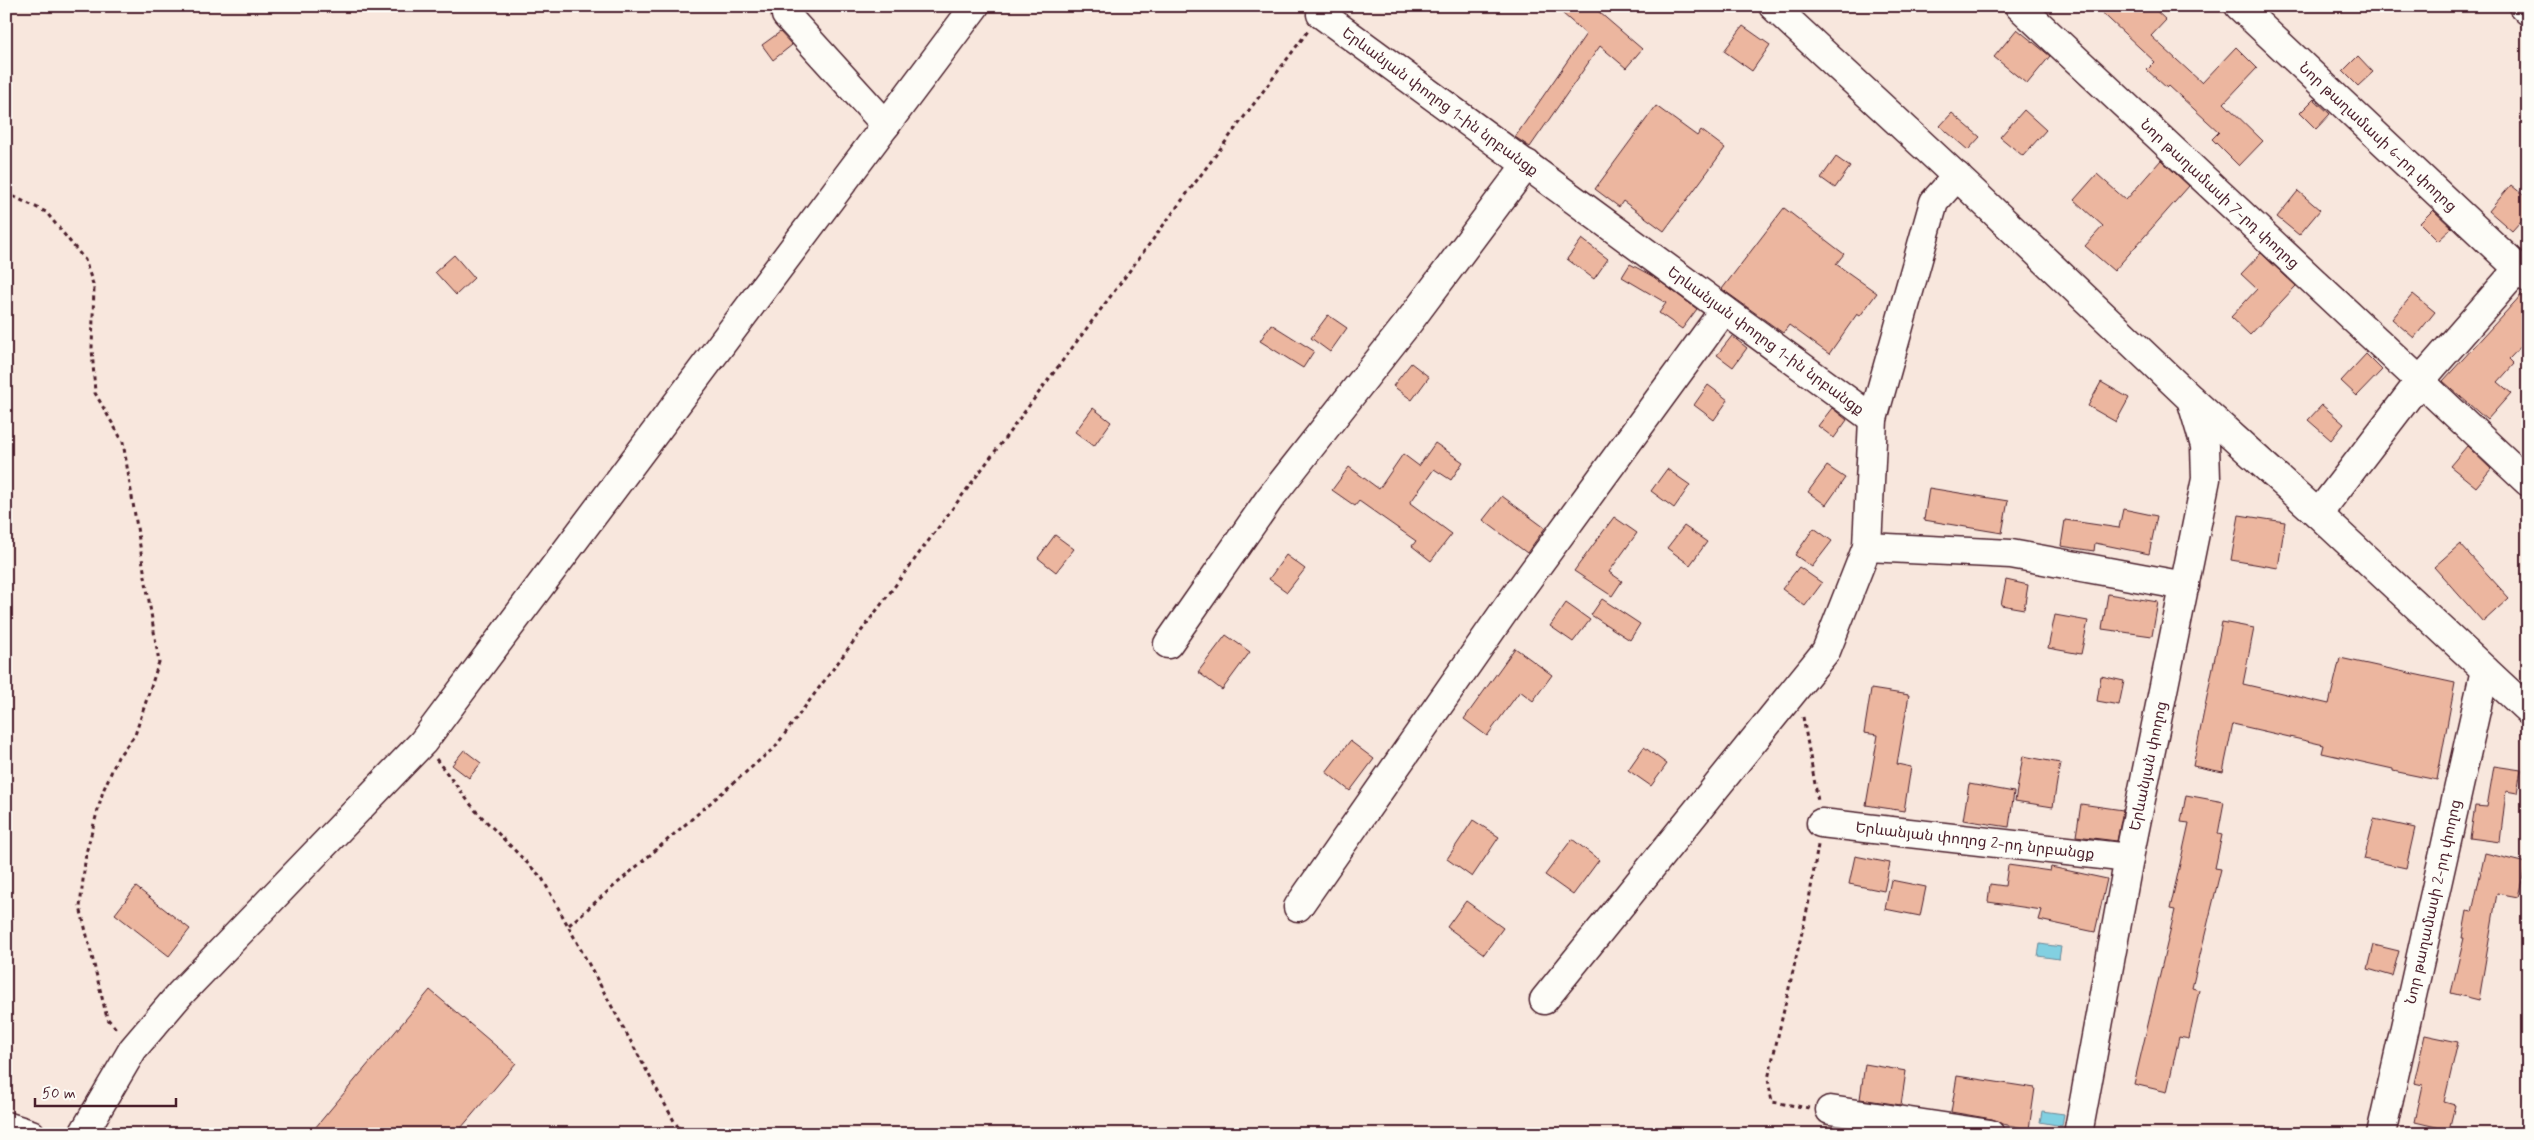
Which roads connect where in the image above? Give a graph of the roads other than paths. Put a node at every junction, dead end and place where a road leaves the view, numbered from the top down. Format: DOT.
graph roads {
  1 [pos="975,6"];
  2 [pos="1773,6"];
  3 [pos="2019,6"];
  4 [pos="2239,6"];
  5 [pos="2523,6"];
  6 [pos="2528,11"];
  7 [pos="1321,14"];
  8 [pos="786,15"];
  9 [pos="886,125"];
  10 [pos="1528,164"];
  11 [pos="1956,176"];
  12 [pos="2523,274"];
  13 [pos="1724,310"];
  14 [pos="2420,381"];
  15 [pos="2191,399"];
  16 [pos="1873,419"];
  17 [pos="2528,482"];
  18 [pos="2318,514"];
  19 [pos="1867,547"];
  20 [pos="2186,586"];
  21 [pos="1168,644"];
  22 [pos="2485,670"];
  23 [pos="2528,710"];
  24 [pos="1821,823"];
  25 [pos="2129,858"];
  26 [pos="1298,907"];
  27 [pos="1544,1000"];
  28 [pos="1830,1110"];
  29 [pos="6,1126"];
  30 [pos="31,1134"];
  31 [pos="83,1134"];
  32 [pos="1990,1134"];
  33 [pos="2078,1134"];
  34 [pos="2381,1134"];
  1 -- 9 [label="street"];
  2 -- 11 [label="street"];
  3 -- 14 [label="street, Նոր թաղամասի 7-րդ փողոց"];
  4 -- 12 [label="street, Նոր թաղամասի 6-րդ փողոց"];
  5 -- 6 [label="street"];
  7 -- 10 [label="street, Երևանյան փողոց 1-ին նրբանցք"];
  8 -- 9 [label="street"];
  9 -- 31 [label="street"];
  10 -- 13 [label="street, Երևանյան փողոց 1-ին նրբանցք"];
  10 -- 21 [label="street"];
  11 -- 15 [label="street"];
  11 -- 16 [label="street"];
  12 -- 14 [label="street"];
  13 -- 16 [label="street, Երևանյան փողոց 1-ին նրբանցք"];
  13 -- 26 [label="street"];
  14 -- 17 [label="street, Նոր թաղամասի 7-րդ փողոց"];
  14 -- 18 [label="street"];
  15 -- 18 [label="street"];
  15 -- 20 [label="street, Երևանյան փողոց"];
  16 -- 19 [label="street, Երևանյան փողոց 1-ին նրբանցք"];
  18 -- 22 [label="street"];
  19 -- 20 [label="street"];
  19 -- 27 [label="street, Երևանյան փողոց 1-ին նրբանցք"];
  20 -- 25 [label="street, Երևանյան փողոց"];
  22 -- 23 [label="street"];
  22 -- 34 [label="street, Նոր թաղամասի 2-րդ փողոց"];
  24 -- 25 [label="street, Երևանյան փողոց 2-րդ նրբանցք"];
  25 -- 33 [label="street, Երևանյան փողոց"];
  28 -- 32 [label="street"];
  29 -- 30 [label="street"];
}
